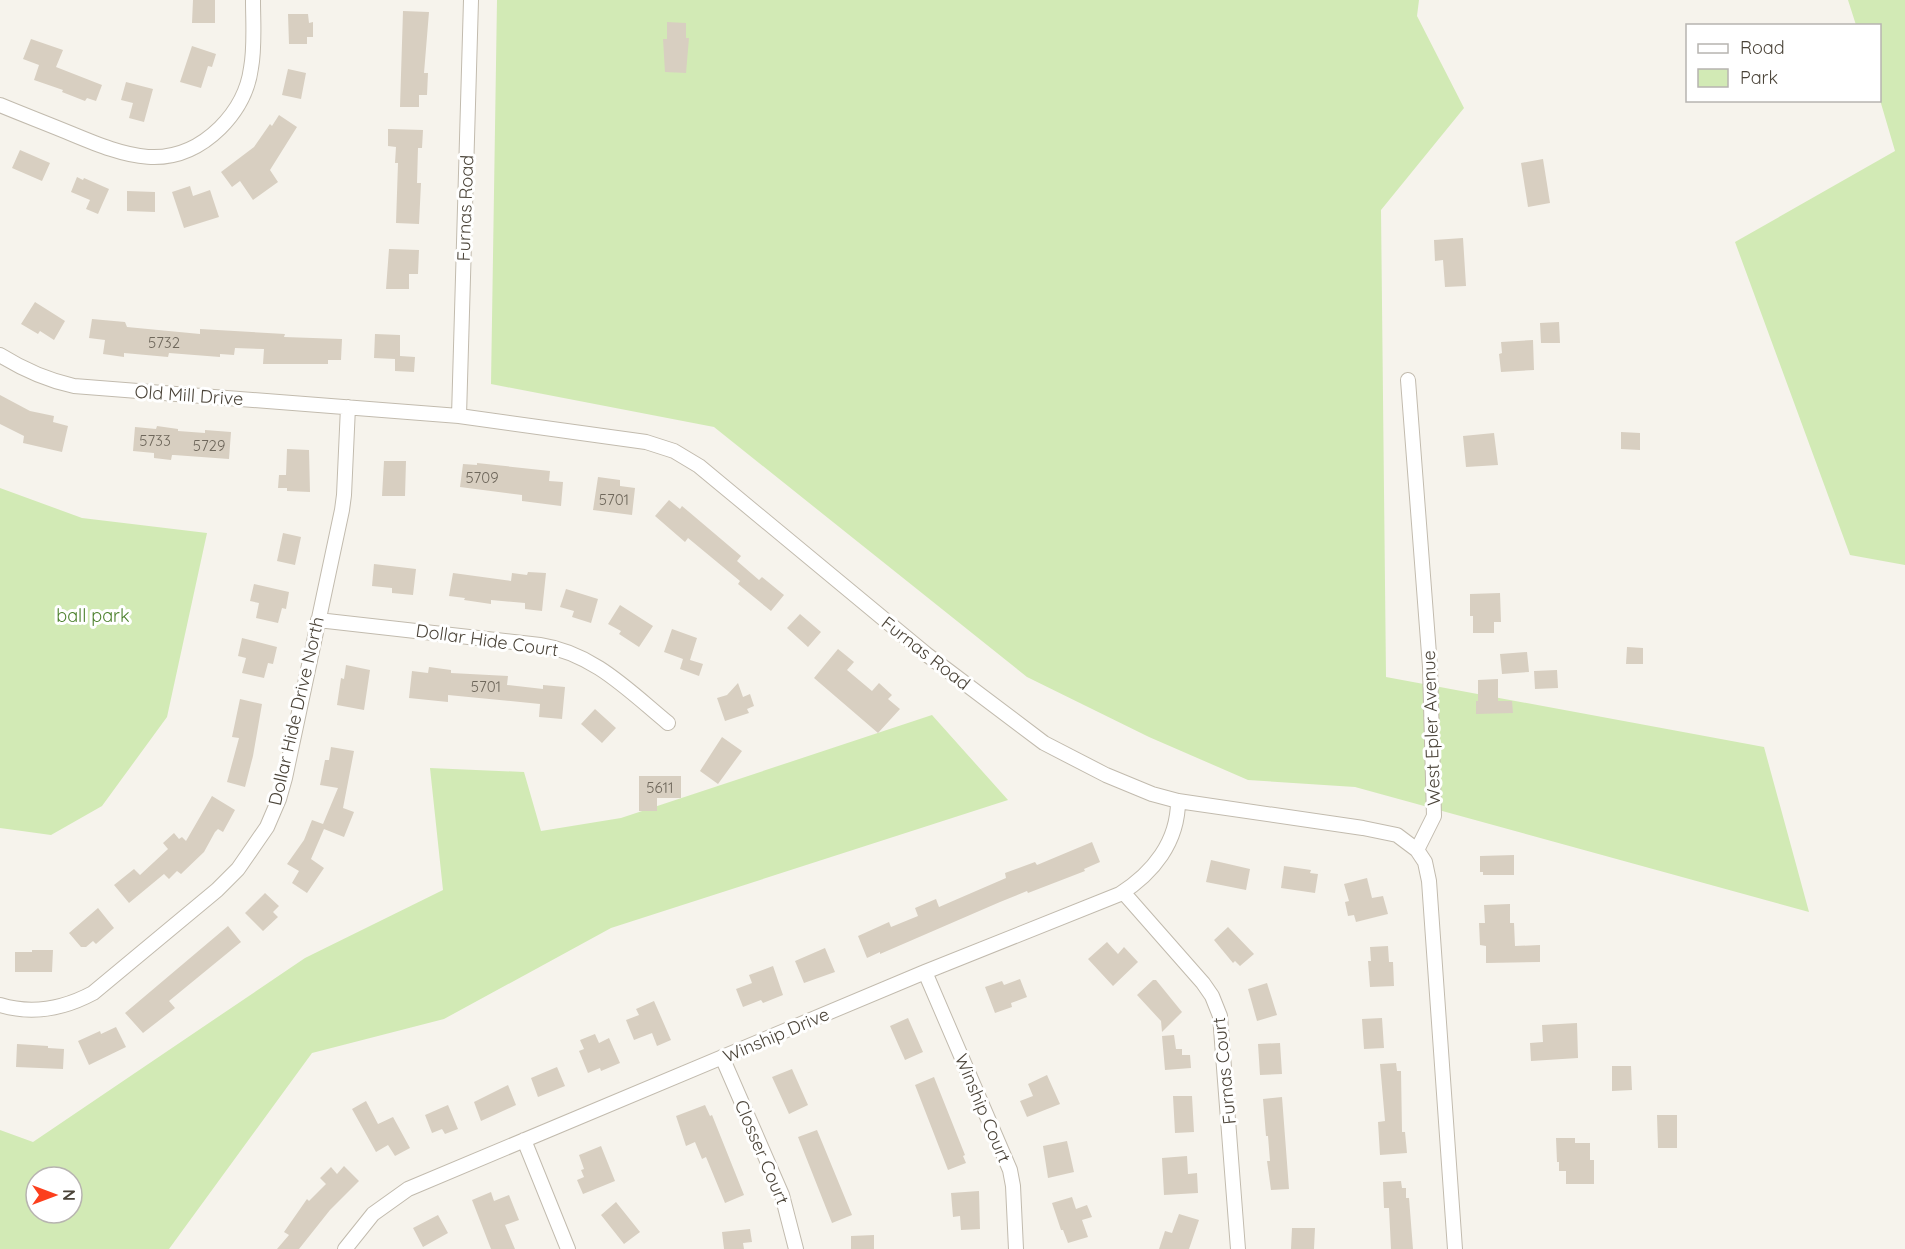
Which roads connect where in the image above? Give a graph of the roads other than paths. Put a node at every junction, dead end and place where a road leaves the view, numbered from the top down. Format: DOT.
graph roads {
  1 [pos="253,0"];
  2 [pos="471,0"];
  3 [pos="0,105"];
  4 [pos="0,355"];
  5 [pos="1408,380"];
  6 [pos="348,407"];
  7 [pos="385,410"];
  8 [pos="459,416"];
  9 [pos="318,620"];
  10 [pos="668,723"];
  11 [pos="1178,801"];
  12 [pos="1417,850"];
  13 [pos="1123,892"];
  14 [pos="925,972"];
  15 [pos="0,1005"];
  16 [pos="722,1057"];
  17 [pos="524,1140"];
  18 [pos="345,1249"];
  19 [pos="568,1249"];
  20 [pos="796,1249"];
  21 [pos="1016,1249"];
  22 [pos="1238,1249"];
  23 [pos="1455,1249"];
  1 -- 3 [label="street"];
  2 -- 8 [label="street, Furnas Road"];
  4 -- 6 [label="street, Old Mill Drive"];
  5 -- 12 [label="street, West Epler Avenue"];
  6 -- 7 [label="street, Old Mill Drive"];
  6 -- 9 [label="street, Dollar Hide Drive North"];
  7 -- 8 [label="street, Furnas Road"];
  8 -- 11 [label="street, Furnas Road"];
  9 -- 10 [label="street, Dollar Hide Court"];
  9 -- 15 [label="street, Dollar Hide Drive North"];
  11 -- 12 [label="street, Furnas Road"];
  11 -- 13 [label="street, Winship Drive"];
  12 -- 23 [label="street"];
  13 -- 14 [label="street, Winship Drive"];
  13 -- 22 [label="street, Furnas Court"];
  14 -- 16 [label="street, Winship Drive"];
  14 -- 21 [label="street, Winship Court"];
  16 -- 17 [label="street, Winship Drive"];
  16 -- 20 [label="street, Closser Court"];
  17 -- 18 [label="street, Winship Drive"];
  17 -- 19 [label="street"];
}
